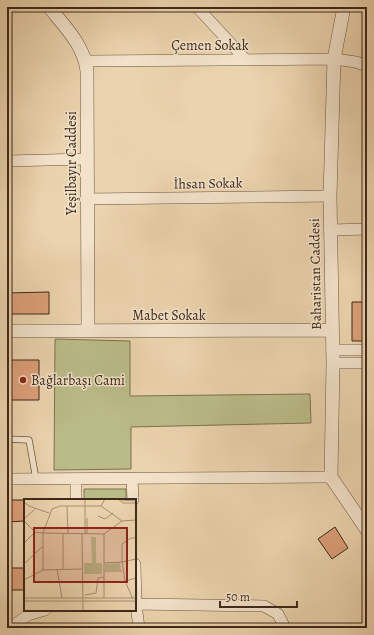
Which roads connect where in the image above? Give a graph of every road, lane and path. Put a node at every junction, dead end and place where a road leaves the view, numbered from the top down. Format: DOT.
graph roads {
  1 [pos="49,7"];
  2 [pos="197,7"];
  3 [pos="343,7"];
  4 [pos="334,59"];
  5 [pos="246,60"];
  6 [pos="86,61"];
  7 [pos="367,66"];
  8 [pos="87,158"];
  9 [pos="7,161"];
  10 [pos="330,196"];
  11 [pos="87,199"];
  12 [pos="330,230"];
  13 [pos="367,230"];
  14 [pos="332,330"];
  15 [pos="7,331"];
  16 [pos="88,331"];
  17 [pos="332,350"];
  18 [pos="367,350"];
  19 [pos="333,363"];
  20 [pos="367,363"];
  21 [pos="7,439"];
  22 [pos="331,477"];
  23 [pos="7,479"];
  24 [pos="36,479"];
  25 [pos="76,479"];
  26 [pos="132,479"];
  27 [pos="76,499"];
  28 [pos="133,499"];
  29 [pos="367,530"];
  30 [pos="136,604"];
  31 [pos="42,611"];
  32 [pos="9,628"];
  33 [pos="139,628"];
  34 [pos="285,628"];
  1 -- 6 [label="street, Yeşilbayır Caddesi"];
  2 -- 5 [label="street"];
  3 -- 4 [label="street, Baharistan Caddesi"];
  4 -- 5 [label="street, Çemen Sokak"];
  4 -- 7 [label="street, Çemen Sokak"];
  4 -- 10 [label="street, Baharistan Caddesi"];
  5 -- 6 [label="street, Çemen Sokak"];
  6 -- 8 [label="street, Yeşilbayır Caddesi"];
  8 -- 9 [label="street"];
  8 -- 11 [label="street, Yeşilbayır Caddesi"];
  10 -- 11 [label="street, İhsan Sokak"];
  10 -- 12 [label="street, Baharistan Caddesi"];
  11 -- 16 [label="street, Yeşilbayır Caddesi"];
  12 -- 13 [label="street"];
  12 -- 14 [label="street, Baharistan Caddesi"];
  14 -- 16 [label="street, Mabet Sokak"];
  14 -- 17 [label="street, Baharistan Caddesi"];
  15 -- 16 [label="street, Mabet Sokak"];
  17 -- 18 [label="street"];
  17 -- 19 [label="street, Baharistan Caddesi"];
  19 -- 20 [label="street"];
  19 -- 22 [label="street, Baharistan Caddesi"];
  21 -- 24 [label="lane"];
  22 -- 26 [label="street"];
  22 -- 29 [label="street"];
  23 -- 24 [label="street"];
  24 -- 25 [label="street"];
  25 -- 26 [label="street"];
  25 -- 27 [label="street"];
  26 -- 28 [label="street"];
  30 -- 33 [label="street"];
  30 -- 34 [label="street"];
  31 -- 32 [label="street"];
}
